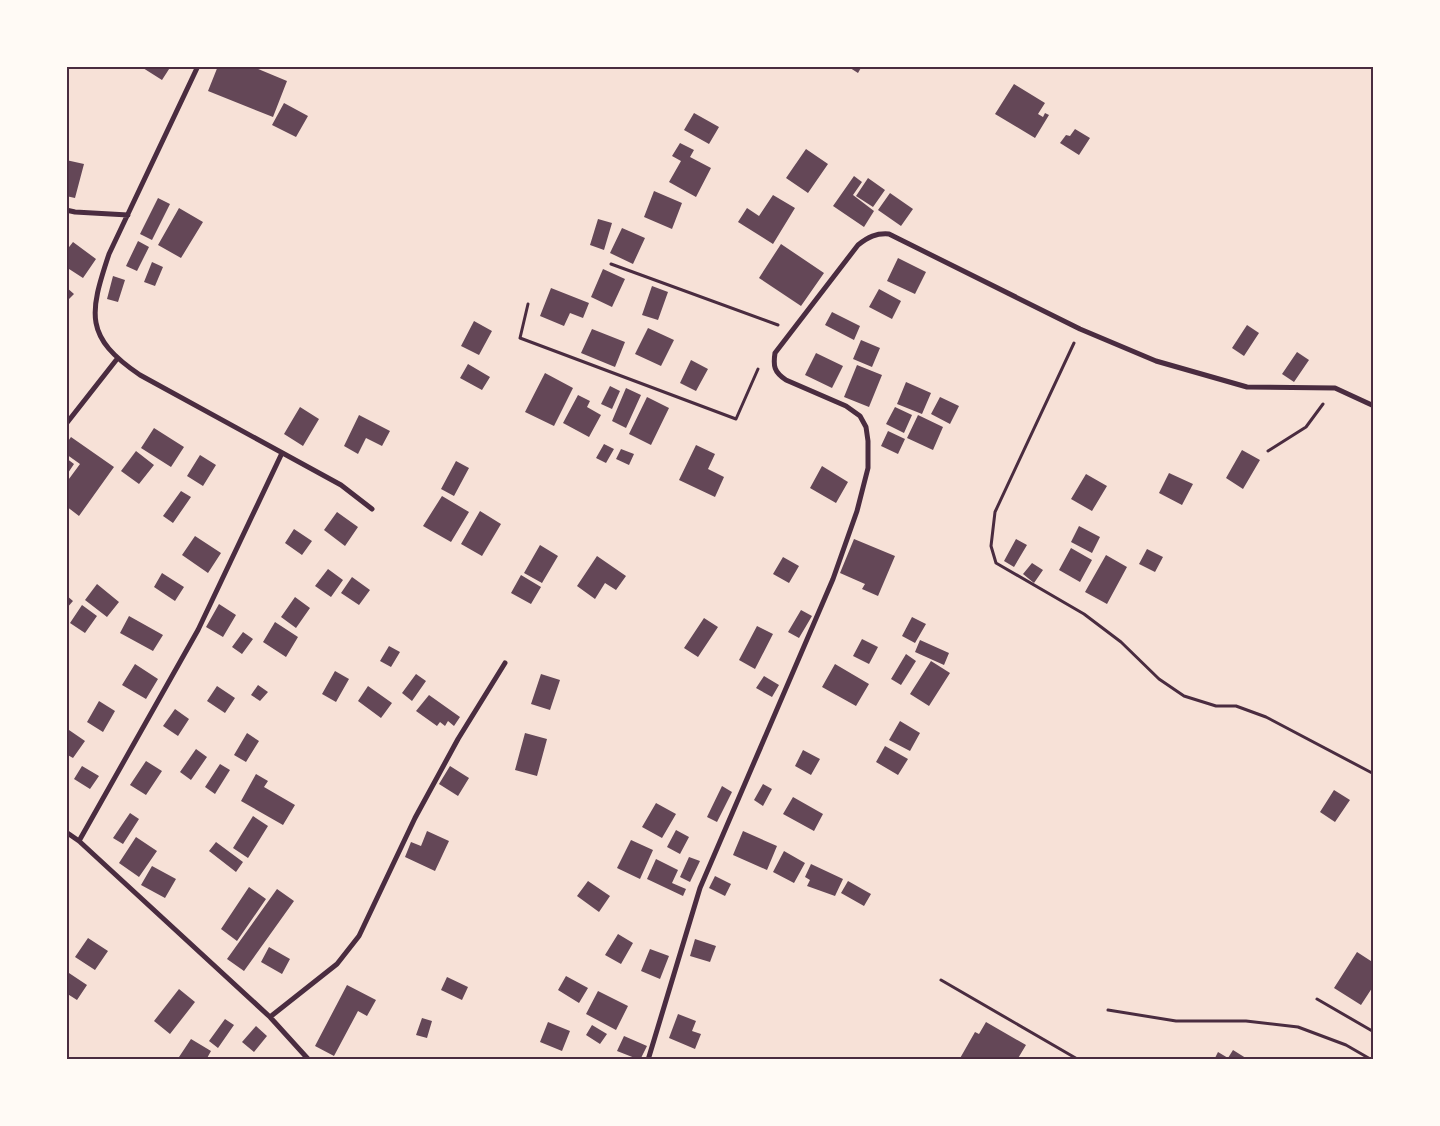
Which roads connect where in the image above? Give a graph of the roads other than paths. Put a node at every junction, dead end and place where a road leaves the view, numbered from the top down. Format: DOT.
graph roads {
  1 [pos="198,66"];
  2 [pos="66,210"];
  3 [pos="128,215"];
  4 [pos="116,359"];
  5 [pos="1374,406"];
  6 [pos="66,424"];
  7 [pos="282,453"];
  8 [pos="372,509"];
  9 [pos="505,664"];
  10 [pos="66,832"];
  11 [pos="79,840"];
  12 [pos="270,1017"];
  13 [pos="309,1060"];
  14 [pos="648,1060"];
  1 -- 3 [label="street"];
  2 -- 3 [label="street"];
  3 -- 4 [label="street"];
  4 -- 6 [label="street"];
  4 -- 7 [label="street"];
  5 -- 14 [label="street"];
  7 -- 8 [label="street"];
  7 -- 11 [label="street"];
  9 -- 12 [label="street"];
  10 -- 11 [label="street"];
  11 -- 12 [label="street"];
  12 -- 13 [label="street"];
}
